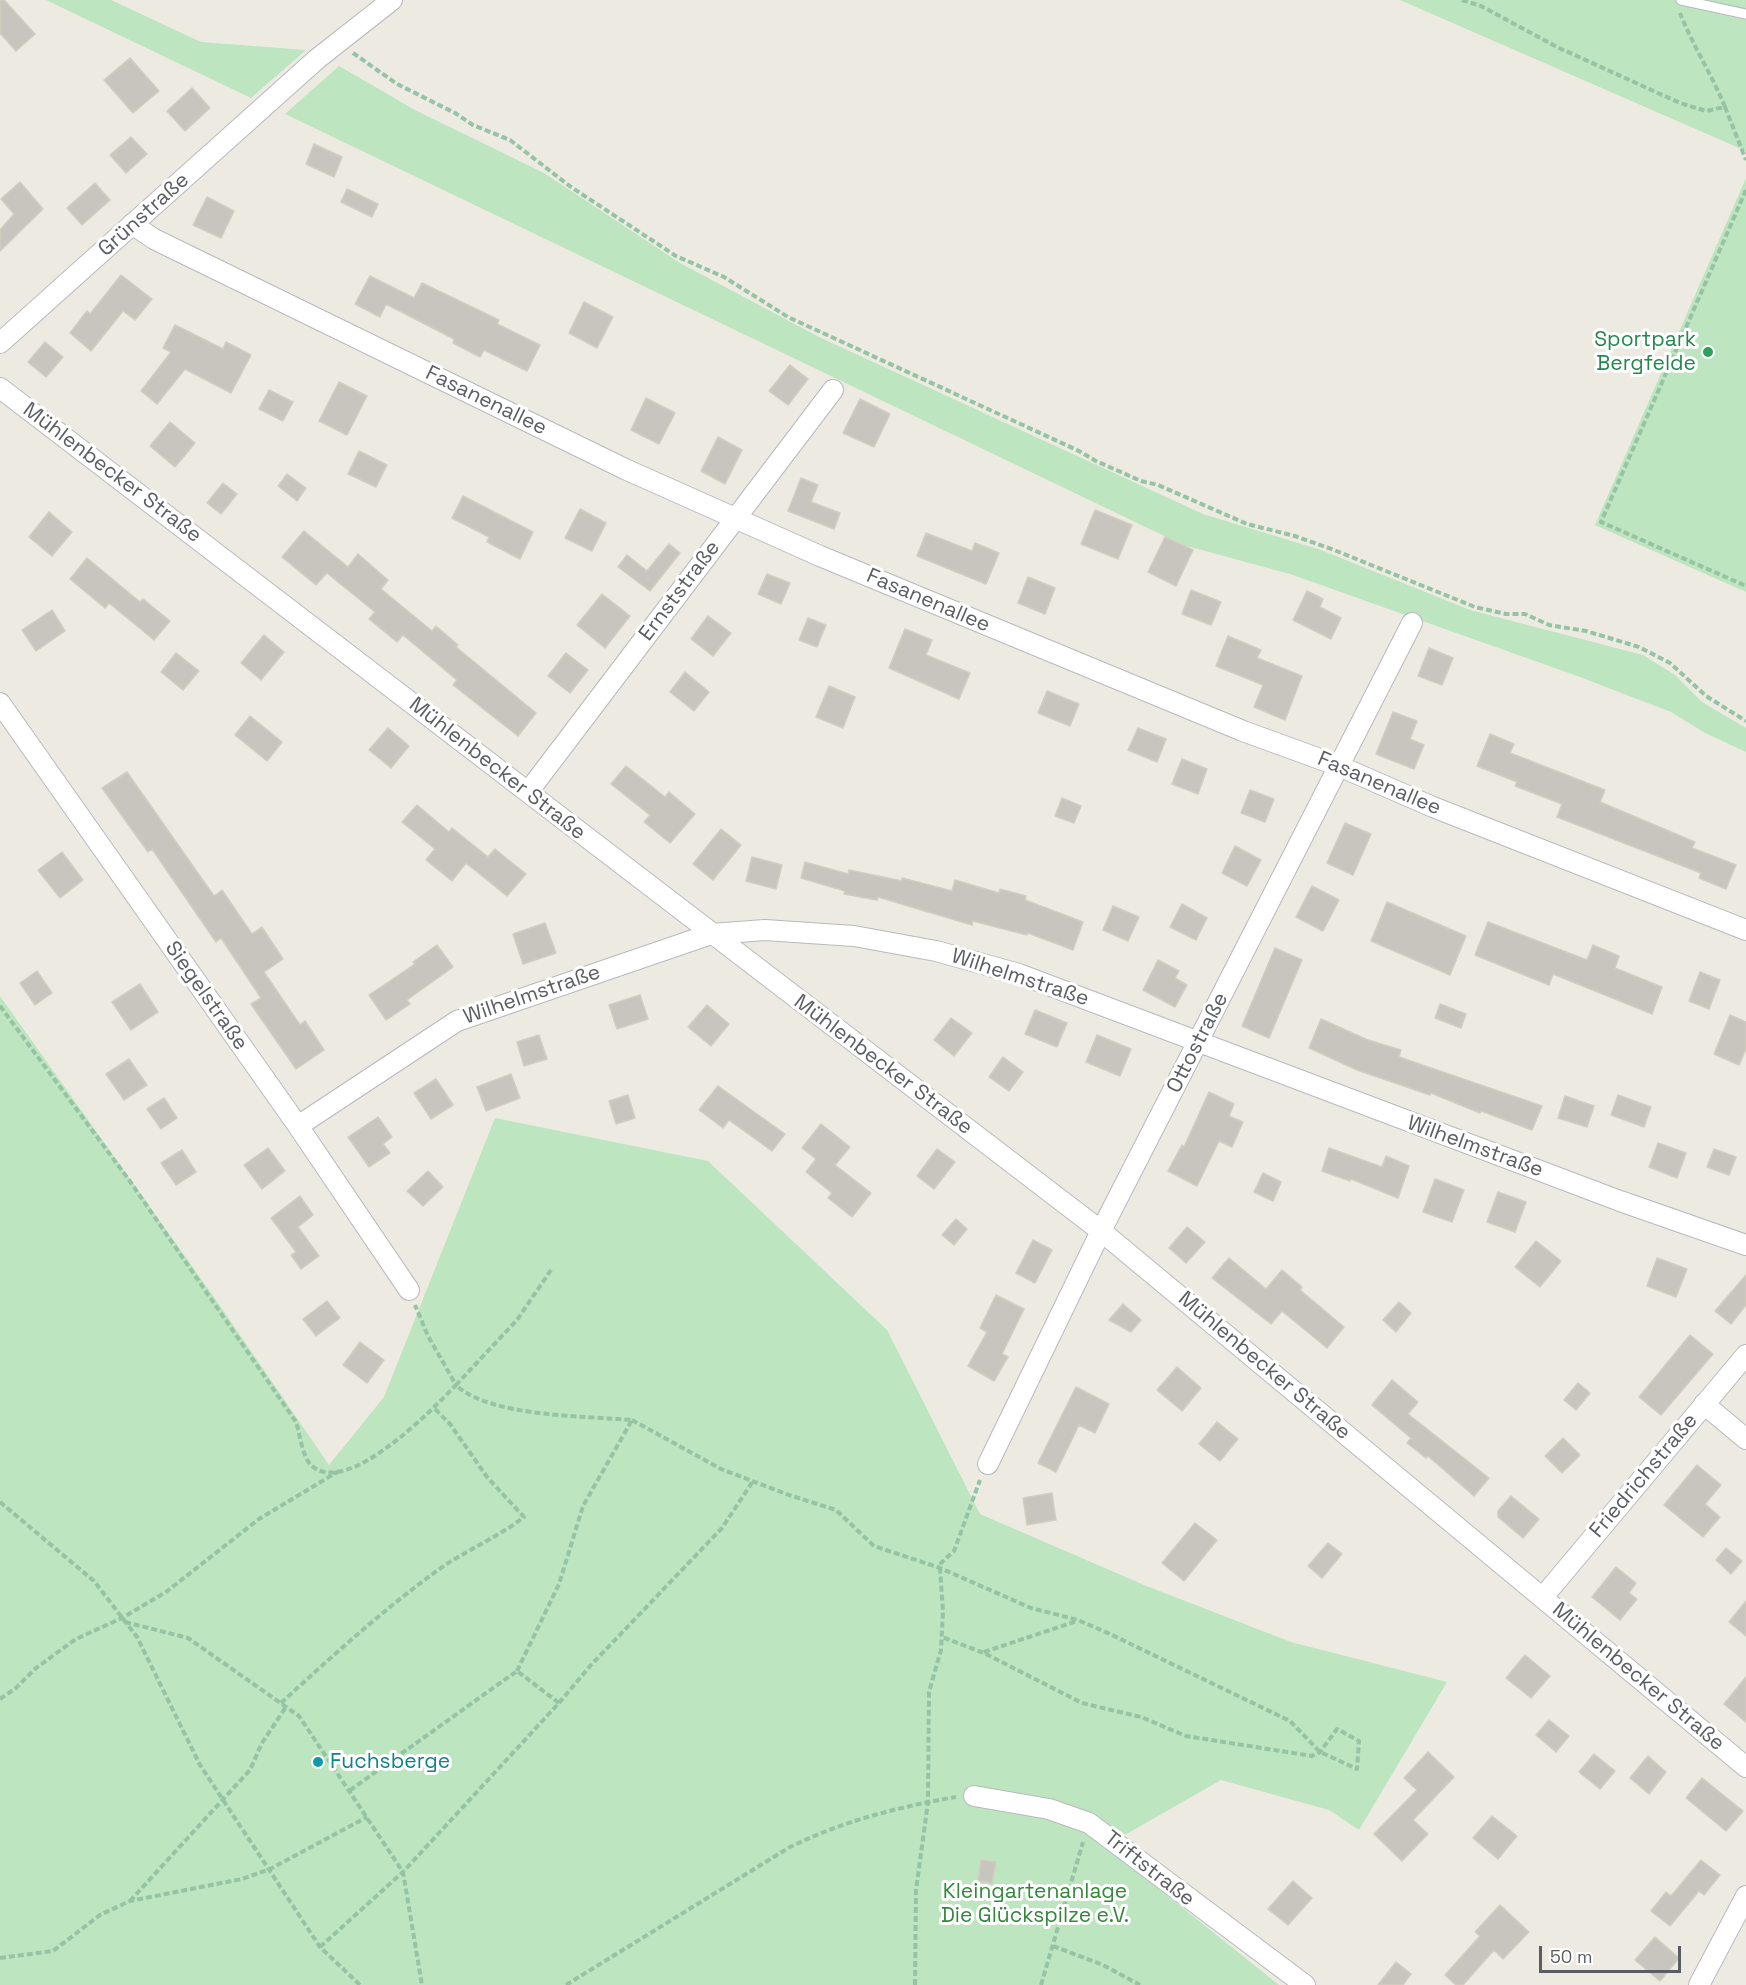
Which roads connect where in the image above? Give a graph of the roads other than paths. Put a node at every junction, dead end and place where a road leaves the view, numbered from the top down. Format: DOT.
graph roads {
  1 [pos="392,0"];
  2 [pos="1679,3"];
  3 [pos="1746,14"];
  4 [pos="132,224"];
  5 [pos="0,343"];
  6 [pos="0,388"];
  7 [pos="833,390"];
  8 [pos="735,518"];
  9 [pos="1412,623"];
  10 [pos="0,703"];
  11 [pos="1339,766"];
  12 [pos="528,792"];
  13 [pos="1746,930"];
  14 [pos="711,934"];
  15 [pos="1198,1044"];
  16 [pos="298,1126"];
  17 [pos="1101,1231"];
  18 [pos="1746,1245"];
  19 [pos="409,1290"];
  20 [pos="1746,1355"];
  21 [pos="1704,1404"];
  22 [pos="1746,1439"];
  23 [pos="986,1469"];
  24 [pos="1543,1597"];
  25 [pos="1746,1767"];
  26 [pos="974,1796"];
  27 [pos="1746,1896"];
  28 [pos="1305,1985"];
  29 [pos="1699,1985"];
  1 -- 4 [label="street, Grünstraße"];
  2 -- 3 [label="lane"];
  4 -- 5 [label="street, Grünstraße"];
  4 -- 8 [label="street, Fasanenallee"];
  6 -- 12 [label="street, Mühlenbecker Straße"];
  7 -- 8 [label="street, Ernststraße"];
  8 -- 11 [label="street, Fasanenallee"];
  8 -- 12 [label="street, Ernststraße"];
  9 -- 11 [label="street, Ottostraße"];
  10 -- 16 [label="street, Siegelstraße"];
  11 -- 13 [label="street, Fasanenallee"];
  11 -- 15 [label="street, Ottostraße"];
  12 -- 14 [label="street, Mühlenbecker Straße"];
  14 -- 15 [label="street, Wilhelmstraße"];
  14 -- 16 [label="street, Wilhelmstraße"];
  14 -- 17 [label="street, Mühlenbecker Straße"];
  15 -- 17 [label="street, Ottostraße"];
  15 -- 18 [label="street, Wilhelmstraße"];
  16 -- 19 [label="street, Siegelstraße"];
  17 -- 23 [label="street, Ottostraße"];
  17 -- 24 [label="street, Mühlenbecker Straße"];
  20 -- 21 [label="street, Friedrichstraße"];
  21 -- 22 [label="street"];
  21 -- 24 [label="street, Friedrichstraße"];
  24 -- 25 [label="street, Mühlenbecker Straße"];
  26 -- 28 [label="street, Triftstraße"];
  27 -- 29 [label="street"];
}
